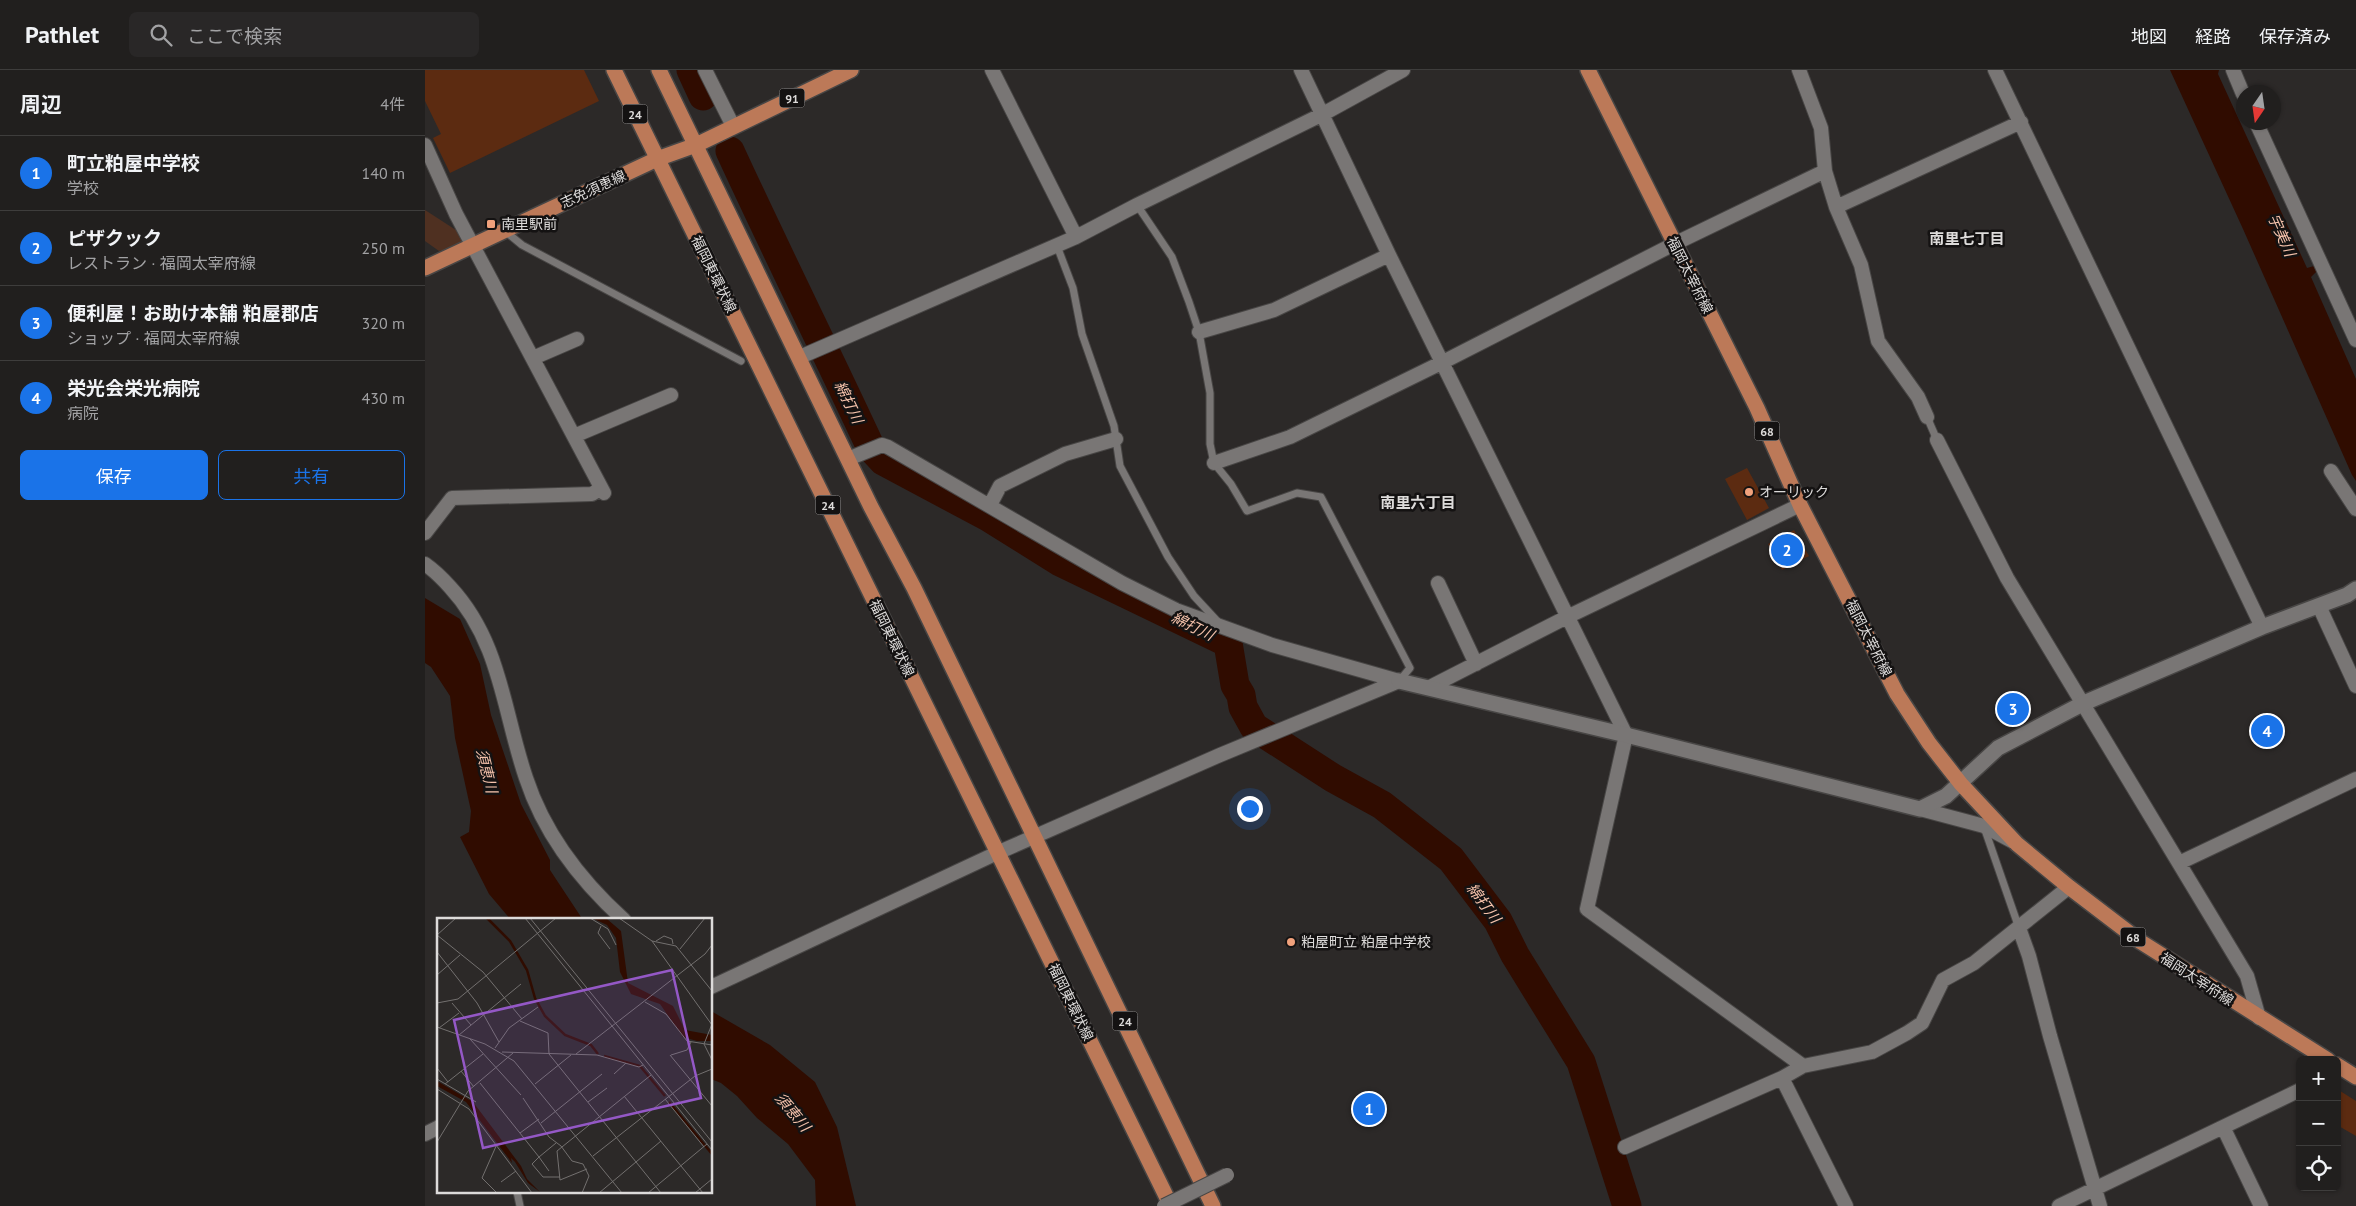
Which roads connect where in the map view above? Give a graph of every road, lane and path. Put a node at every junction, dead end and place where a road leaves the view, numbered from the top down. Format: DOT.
graph roads {
  1 [pos="614,70"];
  2 [pos="659,70"];
  3 [pos="705,70"];
  4 [pos="851,70"];
  5 [pos="992,70"];
  6 [pos="1301,70"];
  7 [pos="1403,70"];
  8 [pos="1588,70"];
  9 [pos="1799,70"];
  10 [pos="1995,70"];
  11 [pos="2235,72"];
  12 [pos="2240,85"];
  13 [pos="1323,114"];
  14 [pos="2021,122"];
  15 [pos="733,126"];
  16 [pos="2260,130"];
  17 [pos="702,142"];
  18 [pos="425,145"];
  19 [pos="657,159"];
  20 [pos="1825,172"];
  21 [pos="1137,205"];
  22 [pos="1836,207"];
  23 [pos="505,231"];
  24 [pos="1076,237"];
  25 [pos="1674,244"];
  26 [pos="474,246"];
  27 [pos="1057,246"];
  28 [pos="1389,255"];
  29 [pos="425,268"];
  30 [pos="1199,332"];
  31 [pos="577,339"];
  32 [pos="2356,340"];
  33 [pos="800,357"];
  34 [pos="533,358"];
  35 [pos="741,360"];
  36 [pos="1443,362"];
  37 [pos="671,395"];
  38 [pos="1927,417"];
  39 [pos="573,436"];
  40 [pos="1116,439"];
  41 [pos="1937,440"];
  42 [pos="848,459"];
  43 [pos="1214,463"];
  44 [pos="2331,471"];
  45 [pos="990,505"];
  46 [pos="1800,505"];
  47 [pos="2356,509"];
  48 [pos="425,533"];
  49 [pos="425,564"];
  50 [pos="1438,583"];
  51 [pos="2356,589"];
  52 [pos="2319,606"];
  53 [pos="1567,618"];
  54 [pos="2263,627"];
  55 [pos="1225,629"];
  56 [pos="1476,664"];
  57 [pos="1399,681"];
  58 [pos="2356,686"];
  59 [pos="1428,688"];
  60 [pos="2083,704"];
  61 [pos="1626,735"];
  62 [pos="2356,779"];
  63 [pos="1961,784"];
  64 [pos="1920,809"];
  65 [pos="1984,826"];
  66 [pos="1035,838"];
  67 [pos="2017,844"];
  68 [pos="997,853"];
  69 [pos="2179,863"];
  70 [pos="2069,887"];
  71 [pos="622,918"];
  72 [pos="2019,928"];
  73 [pos="713,985"];
  74 [pos="2259,1018"];
  75 [pos="2321,1056"];
  76 [pos="1803,1066"];
  77 [pos="2341,1069"];
  78 [pos="2356,1077"];
  79 [pos="1782,1078"];
  80 [pos="2296,1092"];
  81 [pos="437,1128"];
  82 [pos="2223,1128"];
  83 [pos="425,1134"];
  84 [pos="1625,1147"];
  85 [pos="1227,1175"];
  86 [pos="2095,1188"];
  87 [pos="1163,1206"];
  88 [pos="1171,1206"];
  89 [pos="1213,1206"];
  90 [pos="1846,1206"];
  91 [pos="2059,1206"];
  92 [pos="2100,1206"];
  93 [pos="2261,1206"];
  1 -- 19 [label="main road, 福岡東環状線 / 24"];
  2 -- 17 [label="main road, 24"];
  3 -- 15 [label="street"];
  4 -- 15 [label="main road, 91"];
  5 -- 24 [label="street"];
  6 -- 13 [label="street"];
  7 -- 13 [label="street"];
  8 -- 25 [label="main road, 福岡太宰府線 / 68"];
  9 -- 20 [label="street"];
  10 -- 14 [label="street"];
  11 -- 12 [label="street"];
  13 -- 21 [label="street"];
  13 -- 28 [label="street"];
  14 -- 22 [label="street"];
  14 -- 54 [label="street"];
  15 -- 17 [label="main road, 91"];
  16 -- 32 [label="street"];
  17 -- 19 [label="main road, 志免須恵線 / 91"];
  17 -- 33 [label="main road, 24"];
  18 -- 26 [label="street"];
  19 -- 23 [label="main road, 志免須恵線 / 91"];
  19 -- 68 [label="main road, 福岡東環状線 / 24"];
  20 -- 22 [label="street"];
  20 -- 25 [label="street"];
  21 -- 24 [label="street"];
  21 -- 30 [label="lane"];
  22 -- 38 [label="street"];
  23 -- 26 [label="main road, 志免須恵線 / 91"];
  23 -- 35 [label="lane"];
  24 -- 27 [label="street"];
  25 -- 36 [label="street"];
  25 -- 46 [label="main road, 福岡太宰府線 / 68"];
  26 -- 29 [label="main road, 志免須恵線 / 91"];
  26 -- 34 [label="street"];
  27 -- 33 [label="street"];
  27 -- 40 [label="lane"];
  28 -- 30 [label="street"];
  28 -- 36 [label="street"];
  30 -- 43 [label="lane"];
  31 -- 34 [label="street"];
  33 -- 42 [label="main road, 24"];
  34 -- 39 [label="street"];
  36 -- 43 [label="street"];
  36 -- 53 [label="street"];
  37 -- 39 [label="street"];
  38 -- 41 [label="lane"];
  39 -- 48 [label="street"];
  40 -- 45 [label="street"];
  40 -- 55 [label="lane"];
  41 -- 60 [label="street"];
  42 -- 45 [label="street"];
  42 -- 66 [label="main road, 24"];
  43 -- 57 [label="lane"];
  44 -- 47 [label="street"];
  45 -- 55 [label="street"];
  46 -- 53 [label="street"];
  46 -- 63 [label="main road, 福岡太宰府線 / 68"];
  49 -- 71 [label="street"];
  50 -- 56 [label="street"];
  51 -- 52 [label="street"];
  52 -- 54 [label="street"];
  52 -- 58 [label="street"];
  53 -- 56 [label="street"];
  53 -- 61 [label="street"];
  54 -- 60 [label="street"];
  55 -- 57 [label="street"];
  56 -- 59 [label="street"];
  57 -- 59 [label="street"];
  57 -- 66 [label="street"];
  59 -- 61 [label="street"];
  60 -- 63 [label="street"];
  60 -- 69 [label="street"];
  61 -- 64 [label="street"];
  61 -- 76 [label="street"];
  62 -- 69 [label="street"];
  63 -- 64 [label="street"];
  63 -- 67 [label="main road, 福岡太宰府線 / 68"];
  64 -- 65 [label="street"];
  65 -- 67 [label="street"];
  65 -- 72 [label="lane"];
  66 -- 68 [label="street"];
  66 -- 89 [label="main road, 24"];
  67 -- 70 [label="main road, 福岡太宰府線 / 68"];
  68 -- 73 [label="street"];
  68 -- 88 [label="main road, 福岡東環状線 / 24"];
  69 -- 74 [label="street"];
  70 -- 72 [label="street"];
  70 -- 74 [label="main road, 福岡太宰府線 / 68"];
  72 -- 76 [label="street"];
  72 -- 86 [label="street"];
  74 -- 75 [label="main road, 福岡太宰府線 / 68"];
  76 -- 79 [label="street"];
  77 -- 78 [label="main road"];
  79 -- 84 [label="street"];
  79 -- 90 [label="street"];
  80 -- 82 [label="street"];
  81 -- 83 [label="street"];
  82 -- 86 [label="street"];
  82 -- 93 [label="street"];
  85 -- 87 [label="street, bridge"];
  86 -- 91 [label="street"];
  86 -- 92 [label="street"];
}
